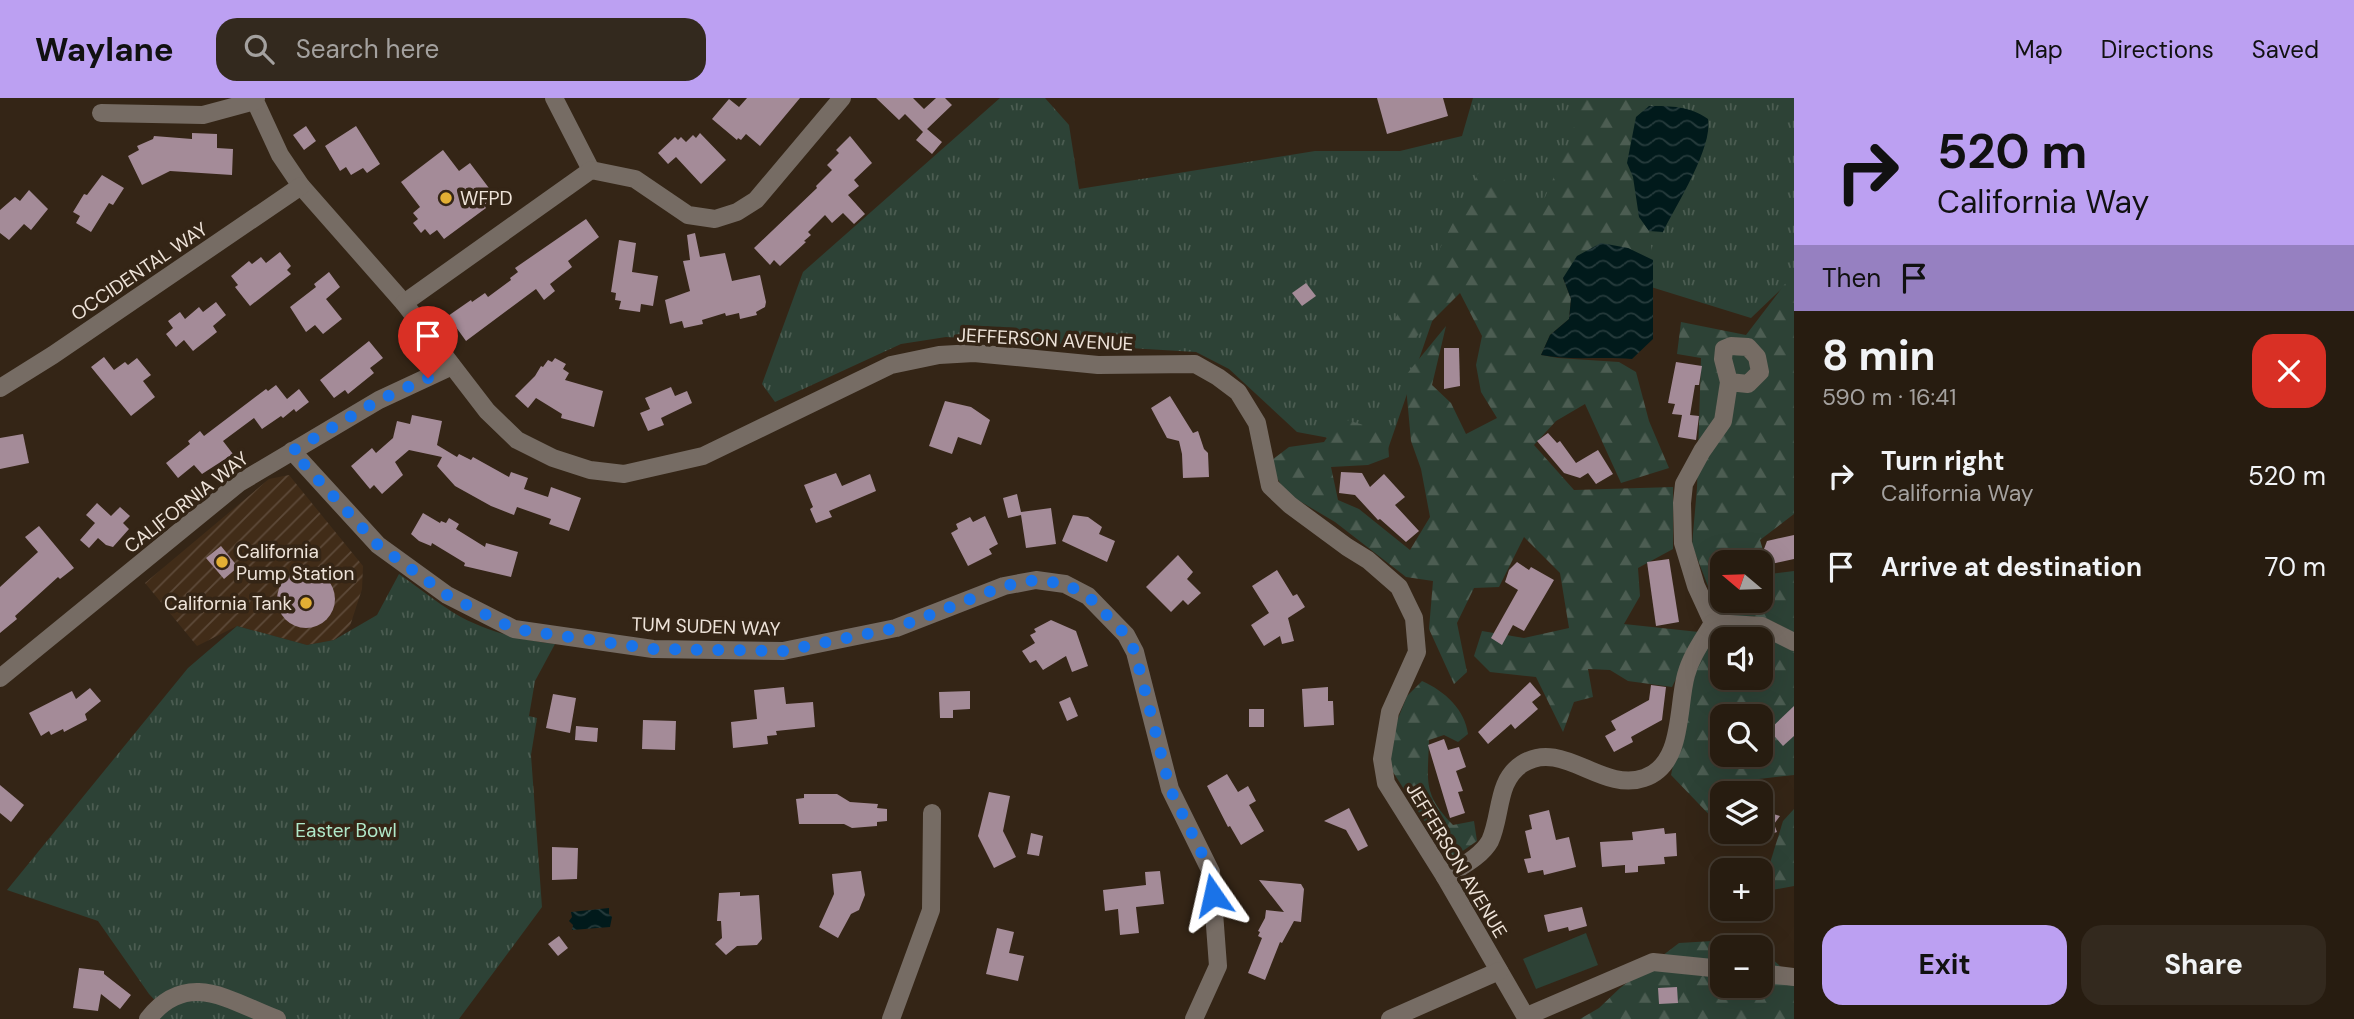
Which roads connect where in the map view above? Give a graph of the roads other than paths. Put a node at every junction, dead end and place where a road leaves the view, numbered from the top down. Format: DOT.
graph roads {
  1 [pos="554,98"];
  2 [pos="842,98"];
  3 [pos="255,100"];
  4 [pos="102,113"];
  5 [pos="591,170"];
  6 [pos="301,186"];
  7 [pos="404,303"];
  8 [pos="452,366"];
  9 [pos="1729,382"];
  10 [pos="0,388"];
  11 [pos="292,451"];
  12 [pos="1713,623"];
  13 [pos="1794,642"];
  14 [pos="0,678"];
  15 [pos="932,813"];
  16 [pos="1445,877"];
  17 [pos="1710,968"];
  18 [pos="1499,971"];
  19 [pos="1773,975"];
  20 [pos="1794,977"];
  21 [pos="1527,1018"];
  22 [pos="148,1019"];
  23 [pos="277,1019"];
  24 [pos="891,1019"];
  25 [pos="1194,1019"];
  26 [pos="1390,1019"];
  1 -- 5 [label="street"];
  2 -- 5 [label="street"];
  3 -- 4 [label="street"];
  3 -- 6 [label="street, JEFFERSON AVENUE"];
  5 -- 7 [label="street"];
  6 -- 7 [label="street, JEFFERSON AVENUE"];
  6 -- 10 [label="street, OCCIDENTAL WAY"];
  7 -- 8 [label="street, JEFFERSON AVENUE"];
  8 -- 11 [label="street, CALIFORNIA WAY"];
  8 -- 16 [label="street, JEFFERSON AVENUE"];
  9 -- 12 [label="street"];
  11 -- 14 [label="street, CALIFORNIA WAY"];
  11 -- 25 [label="street, TUM SUDEN WAY"];
  12 -- 13 [label="street"];
  12 -- 16 [label="street"];
  15 -- 24 [label="street"];
  16 -- 18 [label="street, JEFFERSON AVENUE"];
  17 -- 21 [label="street"];
  18 -- 21 [label="street, JEFFERSON AVENUE"];
  18 -- 26 [label="street"];
  19 -- 20 [label="street"];
  22 -- 23 [label="street"];
}
